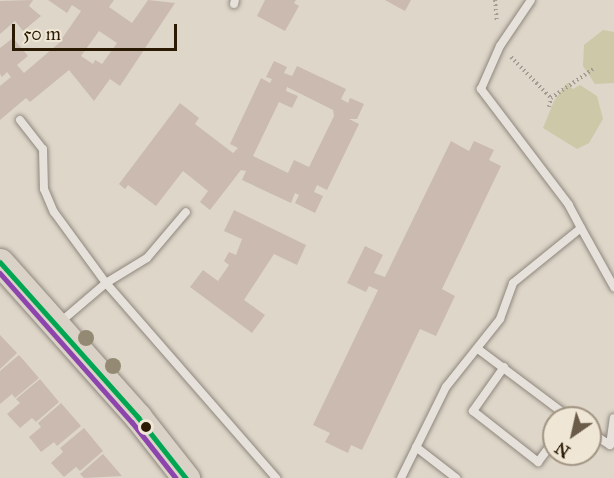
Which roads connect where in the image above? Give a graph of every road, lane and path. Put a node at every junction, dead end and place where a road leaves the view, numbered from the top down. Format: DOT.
graph roads {
  1 [pos="495,0"];
  2 [pos="531,0"];
  3 [pos="500,46"];
  4 [pos="592,69"];
  5 [pos="551,98"];
  6 [pos="549,107"];
  7 [pos="20,120"];
  8 [pos="186,212"];
  9 [pos="581,228"];
  10 [pos="0,262"];
  11 [pos="106,283"];
  12 [pos="614,287"];
  13 [pos="58,324"];
  14 [pos="478,350"];
  15 [pos="504,367"];
  16 [pos="554,406"];
  17 [pos="614,418"];
  18 [pos="602,440"];
  19 [pos="416,447"];
  20 [pos="542,457"];
  21 [pos="186,478"];
  22 [pos="276,478"];
  23 [pos="400,478"];
  24 [pos="456,478"];
  1 -- 3 [label="path"];
  2 -- 3 [label="lane"];
  3 -- 5 [label="path"];
  3 -- 9 [label="lane"];
  4 -- 5 [label="path"];
  5 -- 6 [label="path"];
  7 -- 11 [label="lane"];
  8 -- 11 [label="lane"];
  9 -- 12 [label="lane"];
  9 -- 14 [label="lane"];
  10 -- 13 [label="main road"];
  11 -- 13 [label="lane"];
  11 -- 22 [label="lane"];
  13 -- 21 [label="main road"];
  14 -- 15 [label="lane"];
  14 -- 19 [label="lane"];
  15 -- 16 [label="lane"];
  15 -- 20 [label="lane"];
  17 -- 18 [label="lane"];
  19 -- 23 [label="lane"];
  19 -- 24 [label="lane"];
}
